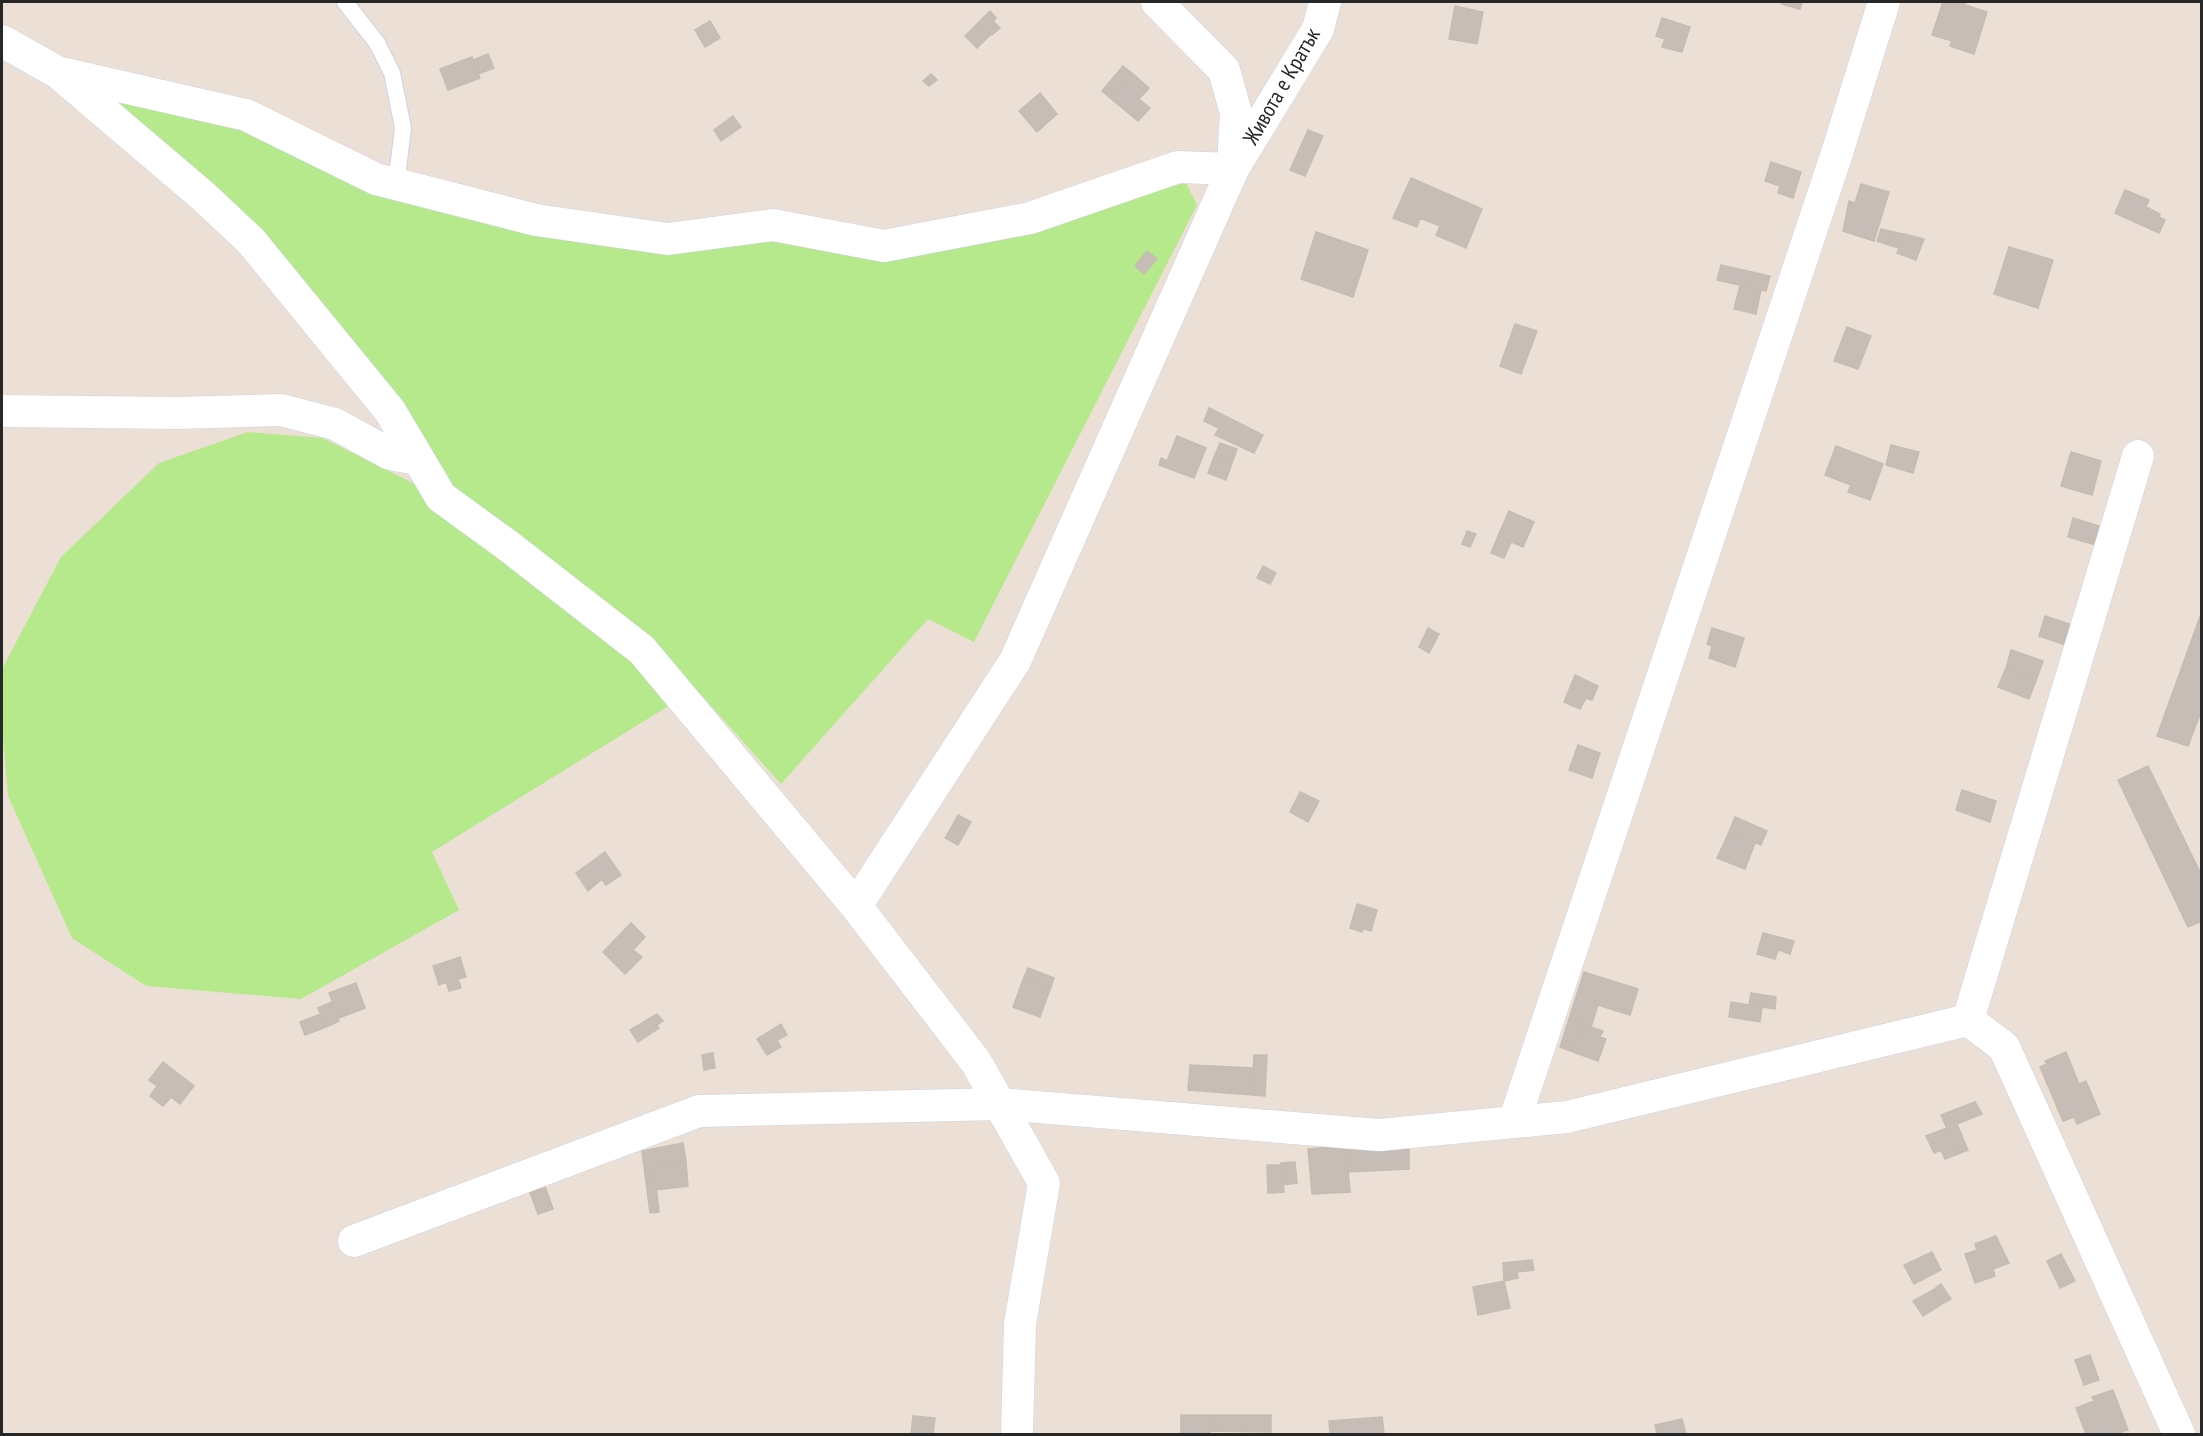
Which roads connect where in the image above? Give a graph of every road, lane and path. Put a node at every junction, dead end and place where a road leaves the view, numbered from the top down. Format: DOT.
graph roads {
  1 [pos="345,2"];
  2 [pos="1156,2"];
  3 [pos="1325,2"];
  4 [pos="1884,2"];
  5 [pos="2,41"];
  6 [pos="57,72"];
  7 [pos="1233,169"];
  8 [pos="396,185"];
  9 [pos="2,411"];
  10 [pos="2138,456"];
  11 [pos="418,459"];
  12 [pos="856,906"];
  13 [pos="1968,1020"];
  14 [pos="1000,1104"];
  15 [pos="1514,1122"];
  16 [pos="354,1241"];
  17 [pos="1017,1434"];
  18 [pos="2180,1434"];
  1 -- 8 [label="lane"];
  2 -- 7 [label="street"];
  3 -- 7 [label="street, Живота е Кратък"];
  4 -- 15 [label="street"];
  5 -- 6 [label="street"];
  6 -- 8 [label="street"];
  6 -- 11 [label="street"];
  7 -- 8 [label="street"];
  7 -- 12 [label="street"];
  9 -- 11 [label="street"];
  10 -- 13 [label="street"];
  11 -- 12 [label="street"];
  12 -- 14 [label="street"];
  13 -- 15 [label="street"];
  13 -- 18 [label="street"];
  14 -- 15 [label="street"];
  14 -- 16 [label="street"];
  14 -- 17 [label="street"];
}
